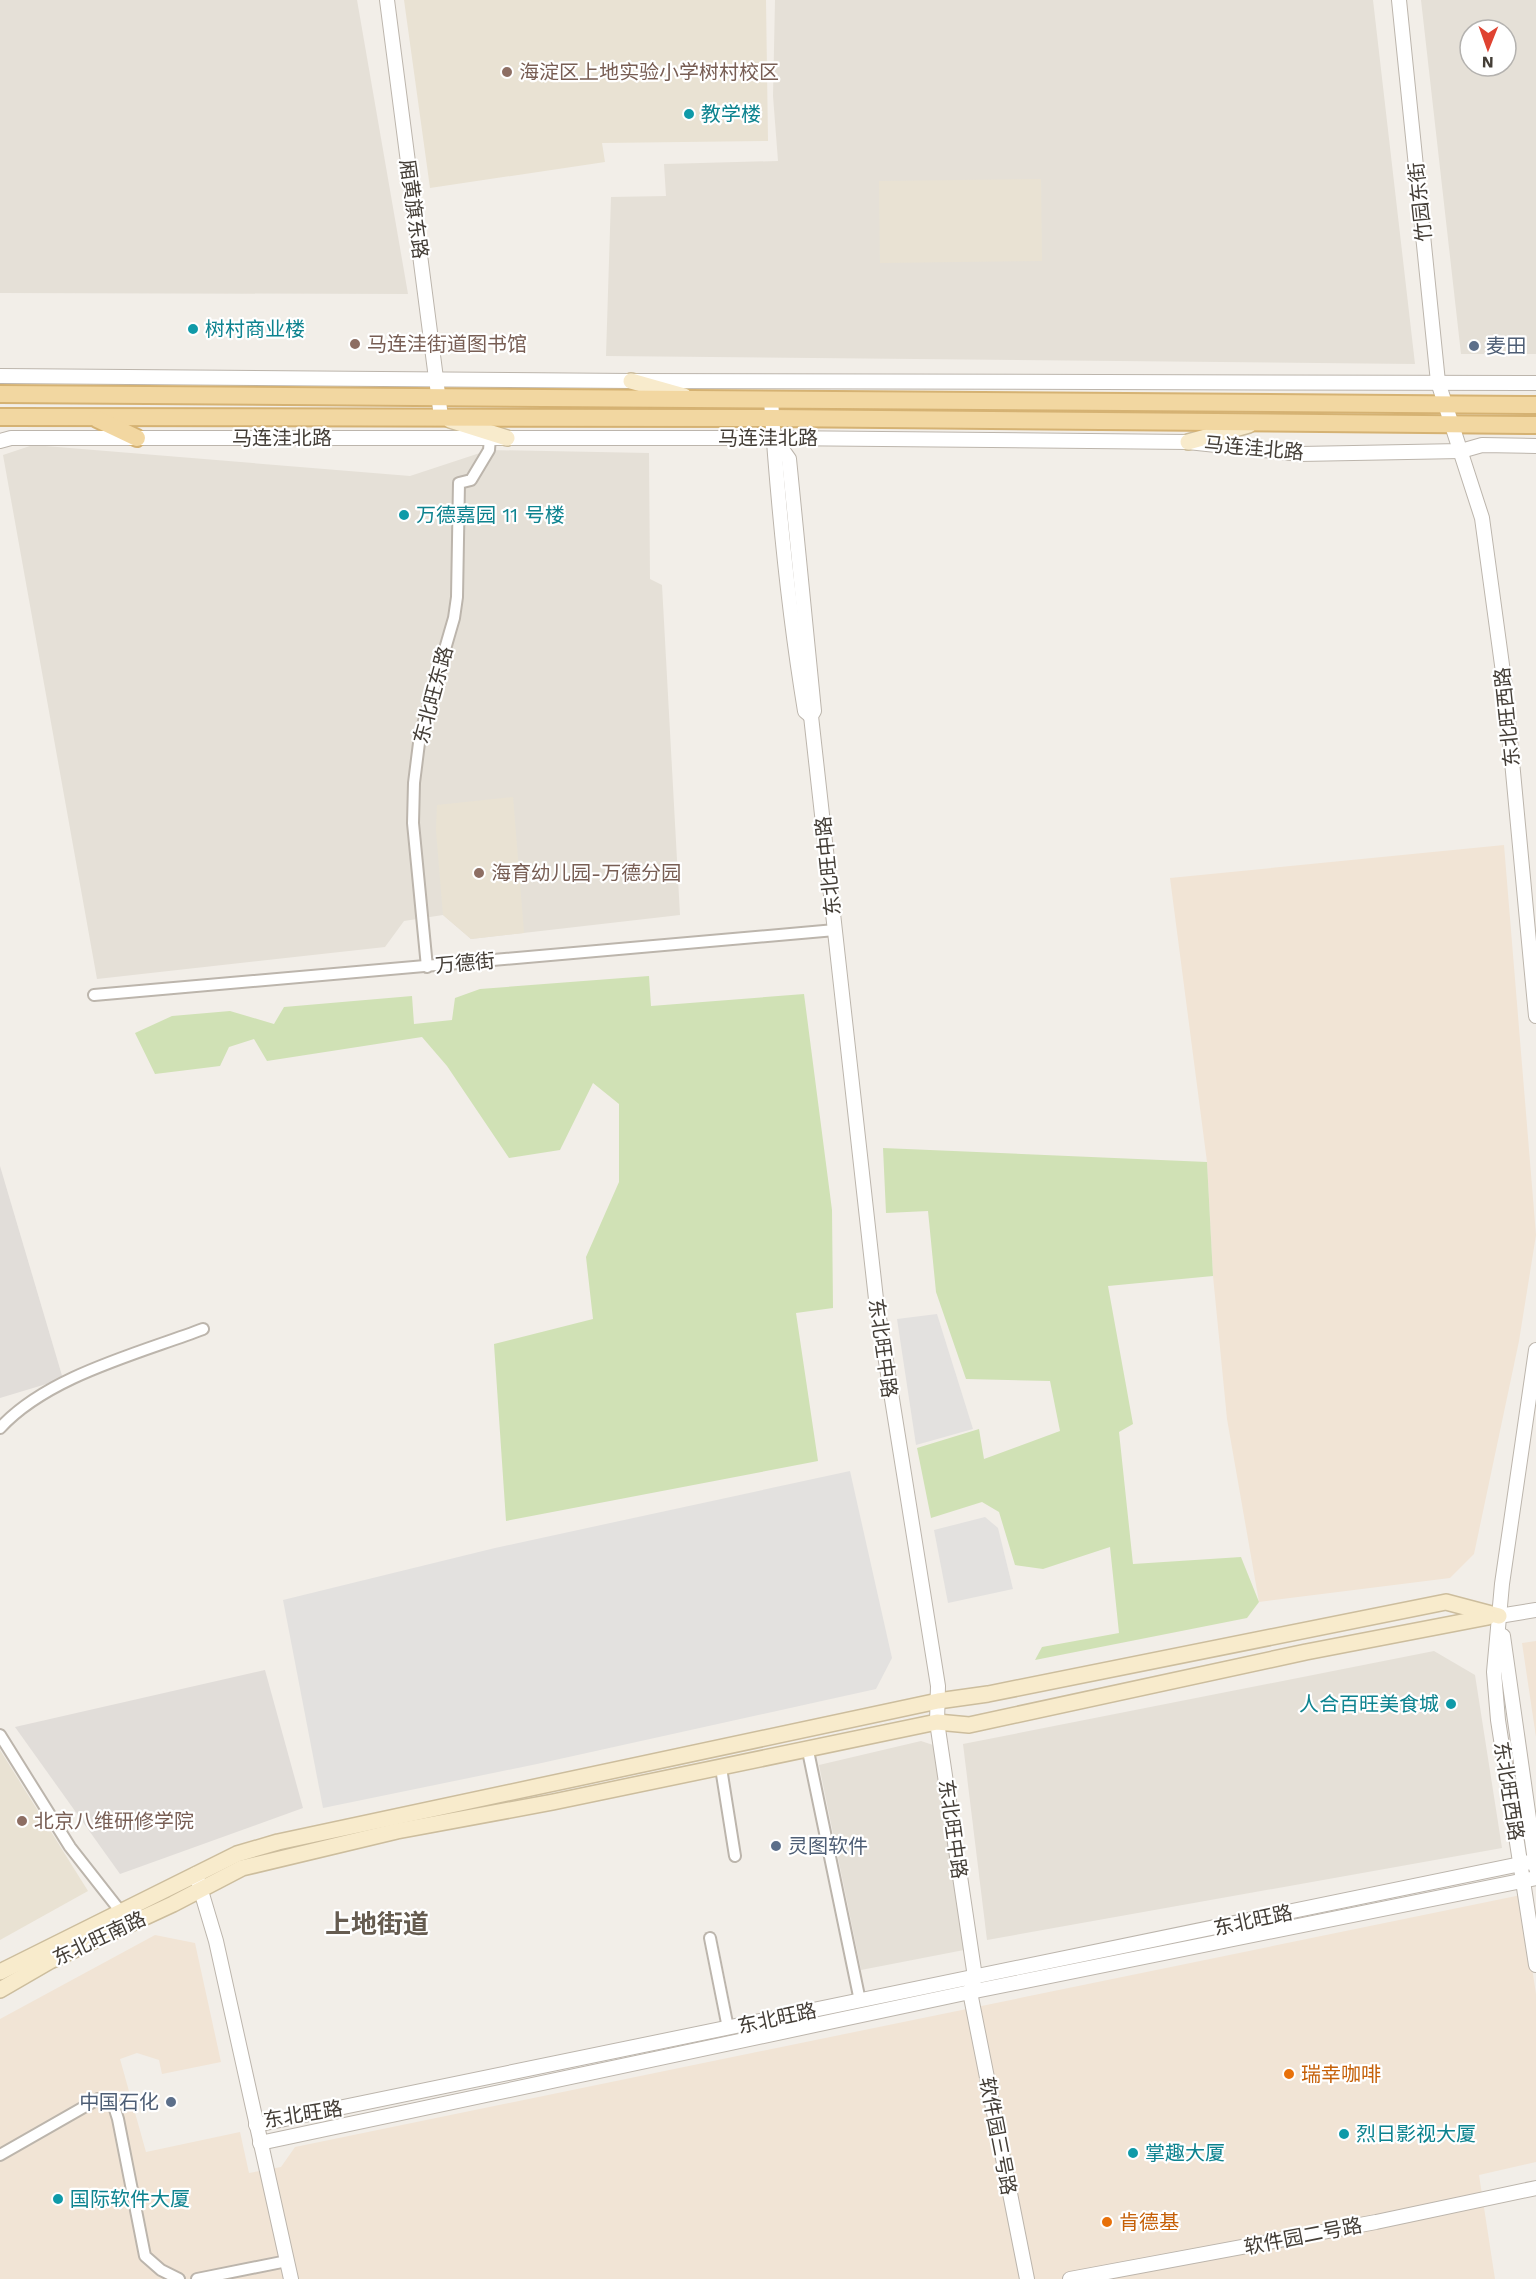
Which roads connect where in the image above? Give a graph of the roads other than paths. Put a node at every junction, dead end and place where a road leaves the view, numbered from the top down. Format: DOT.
graph roads {
  1 [pos="387,0"];
  2 [pos="1399,0"];
  3 [pos="0,375"];
  4 [pos="437,380"];
  5 [pos="631,381"];
  6 [pos="1438,382"];
  7 [pos="1536,383"];
  8 [pos="0,393"];
  9 [pos="439,397"];
  10 [pos="695,399"];
  11 [pos="771,400"];
  12 [pos="1443,404"];
  13 [pos="1536,405"];
  14 [pos="0,417"];
  15 [pos="90,417"];
  16 [pos="441,417"];
  17 [pos="772,418"];
  18 [pos="1254,424"];
  19 [pos="1451,424"];
  20 [pos="1536,425"];
  21 [pos="137,438"];
  22 [pos="490,438"];
  23 [pos="507,438"];
  24 [pos="774,438"];
  25 [pos="0,441"];
  26 [pos="1188,442"];
  27 [pos="1536,446"];
  28 [pos="1461,451"];
  29 [pos="835,930"];
  30 [pos="427,967"];
  31 [pos="94,995"];
  32 [pos="1536,1016"];
  33 [pos="203,1329"];
  34 [pos="1536,1350"];
  35 [pos="0,1428"];
  36 [pos="1536,1610"];
  37 [pos="1500,1616"];
  38 [pos="939,1701"];
  39 [pos="937,1722"];
  40 [pos="0,1735"];
  41 [pos="808,1751"];
  42 [pos="721,1768"];
  43 [pos="735,1856"];
  44 [pos="1531,1865"];
  45 [pos="196,1874"];
  46 [pos="1530,1879"];
  47 [pos="201,1890"];
  48 [pos="121,1912"];
  49 [pos="710,1938"];
  50 [pos="1536,1965"];
  51 [pos="0,1972"];
  52 [pos="975,1977"];
  53 [pos="0,1990"];
  54 [pos="970,1992"];
  55 [pos="860,2001"];
  56 [pos="728,2028"];
  57 [pos="256,2125"];
  58 [pos="260,2143"];
  59 [pos="0,2155"];
  60 [pos="1536,2188"];
  61 [pos="287,2261"];
  62 [pos="179,2279"];
  63 [pos="197,2279"];
  64 [pos="291,2279"];
  65 [pos="1027,2279"];
  66 [pos="1070,2279"];
  1 -- 4 [label="street, 厢黄旗东路"];
  2 -- 6 [label="street, 竹园东街"];
  3 -- 4 [label="street"];
  4 -- 5 [label="street"];
  4 -- 9 [label="street, 厢黄旗东路"];
  5 -- 6 [label="street"];
  5 -- 10 [label="main road"];
  6 -- 7 [label="street"];
  6 -- 12 [label="street, 竹园东街"];
  8 -- 9 [label="main road, 马连洼北路"];
  9 -- 10 [label="main road, 马连洼北路"];
  9 -- 16 [label="street, 厢黄旗东路"];
  10 -- 11 [label="main road, 马连洼北路"];
  11 -- 12 [label="main road, 马连洼北路"];
  11 -- 17 [label="street, 东北旺中路"];
  12 -- 13 [label="main road, 马连洼北路"];
  12 -- 19 [label="street, 竹园东街"];
  14 -- 15 [label="main road, 马连洼北路"];
  15 -- 16 [label="main road, 马连洼北路"];
  15 -- 21 [label="main road"];
  16 -- 17 [label="main road, 马连洼北路"];
  16 -- 23 [label="main road"];
  17 -- 18 [label="main road, 马连洼北路"];
  17 -- 24 [label="street, 东北旺中路"];
  18 -- 19 [label="main road, 马连洼北路"];
  18 -- 26 [label="main road"];
  19 -- 20 [label="main road, 马连洼北路"];
  19 -- 28 [label="street, 东北旺西路"];
  21 -- 22 [label="street, 马连洼北路"];
  21 -- 25 [label="street, 马连洼北路"];
  22 -- 23 [label="street, 马连洼北路"];
  22 -- 30 [label="street, 东北旺东路"];
  23 -- 24 [label="street, 马连洼北路"];
  24 -- 26 [label="street, 马连洼北路"];
  24 -- 29 [label="street, 东北旺中路"];
  26 -- 28 [label="street, 马连洼北路"];
  27 -- 28 [label="street, 马连洼北路"];
  28 -- 32 [label="street, 东北旺西路"];
  29 -- 30 [label="street, 万德街"];
  29 -- 38 [label="street, 东北旺中路"];
  30 -- 31 [label="street, 万德街"];
  33 -- 35 [label="street"];
  34 -- 37 [label="street, 东北旺西路"];
  36 -- 37 [label="street"];
  37 -- 38 [label="main road"];
  37 -- 39 [label="main road"];
  37 -- 44 [label="street, 东北旺西路"];
  38 -- 39 [label="street, 东北旺中路"];
  38 -- 45 [label="main road"];
  39 -- 41 [label="main road"];
  39 -- 52 [label="street, 东北旺中路"];
  40 -- 48 [label="street"];
  41 -- 42 [label="main road"];
  41 -- 55 [label="street"];
  42 -- 43 [label="street"];
  42 -- 47 [label="main road"];
  44 -- 46 [label="street, 东北旺西路"];
  44 -- 52 [label="street, 东北旺路"];
  45 -- 47 [label="street, 东北旺路"];
  45 -- 48 [label="main road, 东北旺南路"];
  46 -- 50 [label="street, 东北旺西路"];
  46 -- 54 [label="street, 东北旺路"];
  47 -- 53 [label="main road, 东北旺南路"];
  47 -- 57 [label="street, 东北旺路"];
  48 -- 51 [label="main road, 东北旺南路"];
  49 -- 56 [label="street"];
  52 -- 54 [label="street"];
  52 -- 55 [label="street, 东北旺路"];
  54 -- 58 [label="street, 东北旺路"];
  54 -- 65 [label="street, 软件园三号路"];
  55 -- 56 [label="street, 东北旺路"];
  56 -- 57 [label="street, 东北旺路"];
  57 -- 58 [label="street"];
  58 -- 61 [label="street"];
  59 -- 62 [label="street"];
  60 -- 66 [label="street, 软件园二号路"];
  61 -- 63 [label="street"];
  61 -- 64 [label="street"];
}
